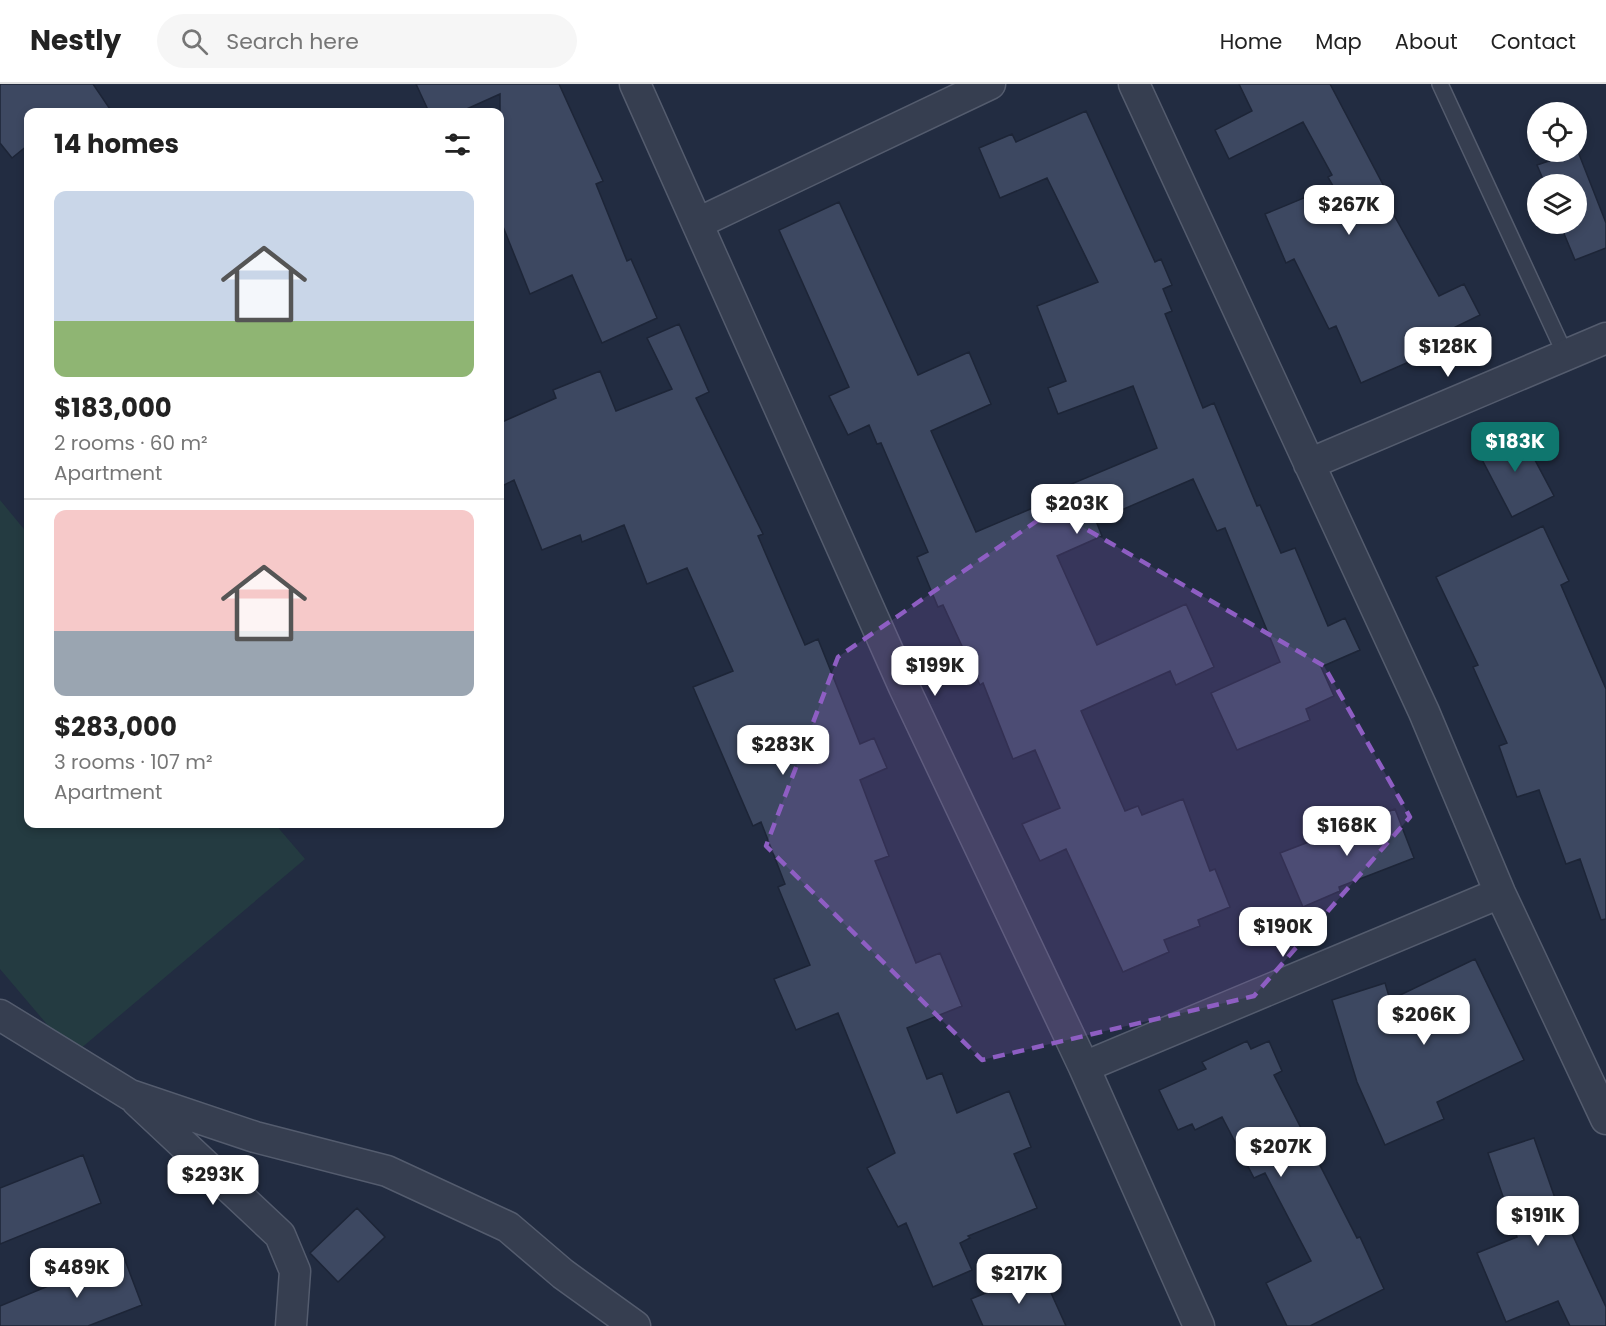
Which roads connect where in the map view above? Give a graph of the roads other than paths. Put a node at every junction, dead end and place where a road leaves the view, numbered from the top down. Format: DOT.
graph roads {
  1 [pos="635,84"];
  2 [pos="990,84"];
  3 [pos="1134,84"];
  4 [pos="1440,84"];
  5 [pos="698,223"];
  6 [pos="1606,338"];
  7 [pos="1565,354"];
  8 [pos="1309,464"];
  9 [pos="1500,893"];
  10 [pos="0,1015"];
  11 [pos="1084,1067"];
  12 [pos="130,1095"];
  13 [pos="1604,1109"];
  14 [pos="291,1326"];
  15 [pos="635,1326"];
  16 [pos="1199,1326"];
  1 -- 5 [label="street"];
  2 -- 5 [label="street"];
  3 -- 8 [label="street"];
  4 -- 7 [label="lane"];
  5 -- 11 [label="street"];
  6 -- 7 [label="street"];
  7 -- 8 [label="street"];
  8 -- 9 [label="street"];
  9 -- 11 [label="street"];
  9 -- 13 [label="street"];
  10 -- 12 [label="street"];
  11 -- 16 [label="street"];
  12 -- 14 [label="street"];
  12 -- 15 [label="street"];
}
